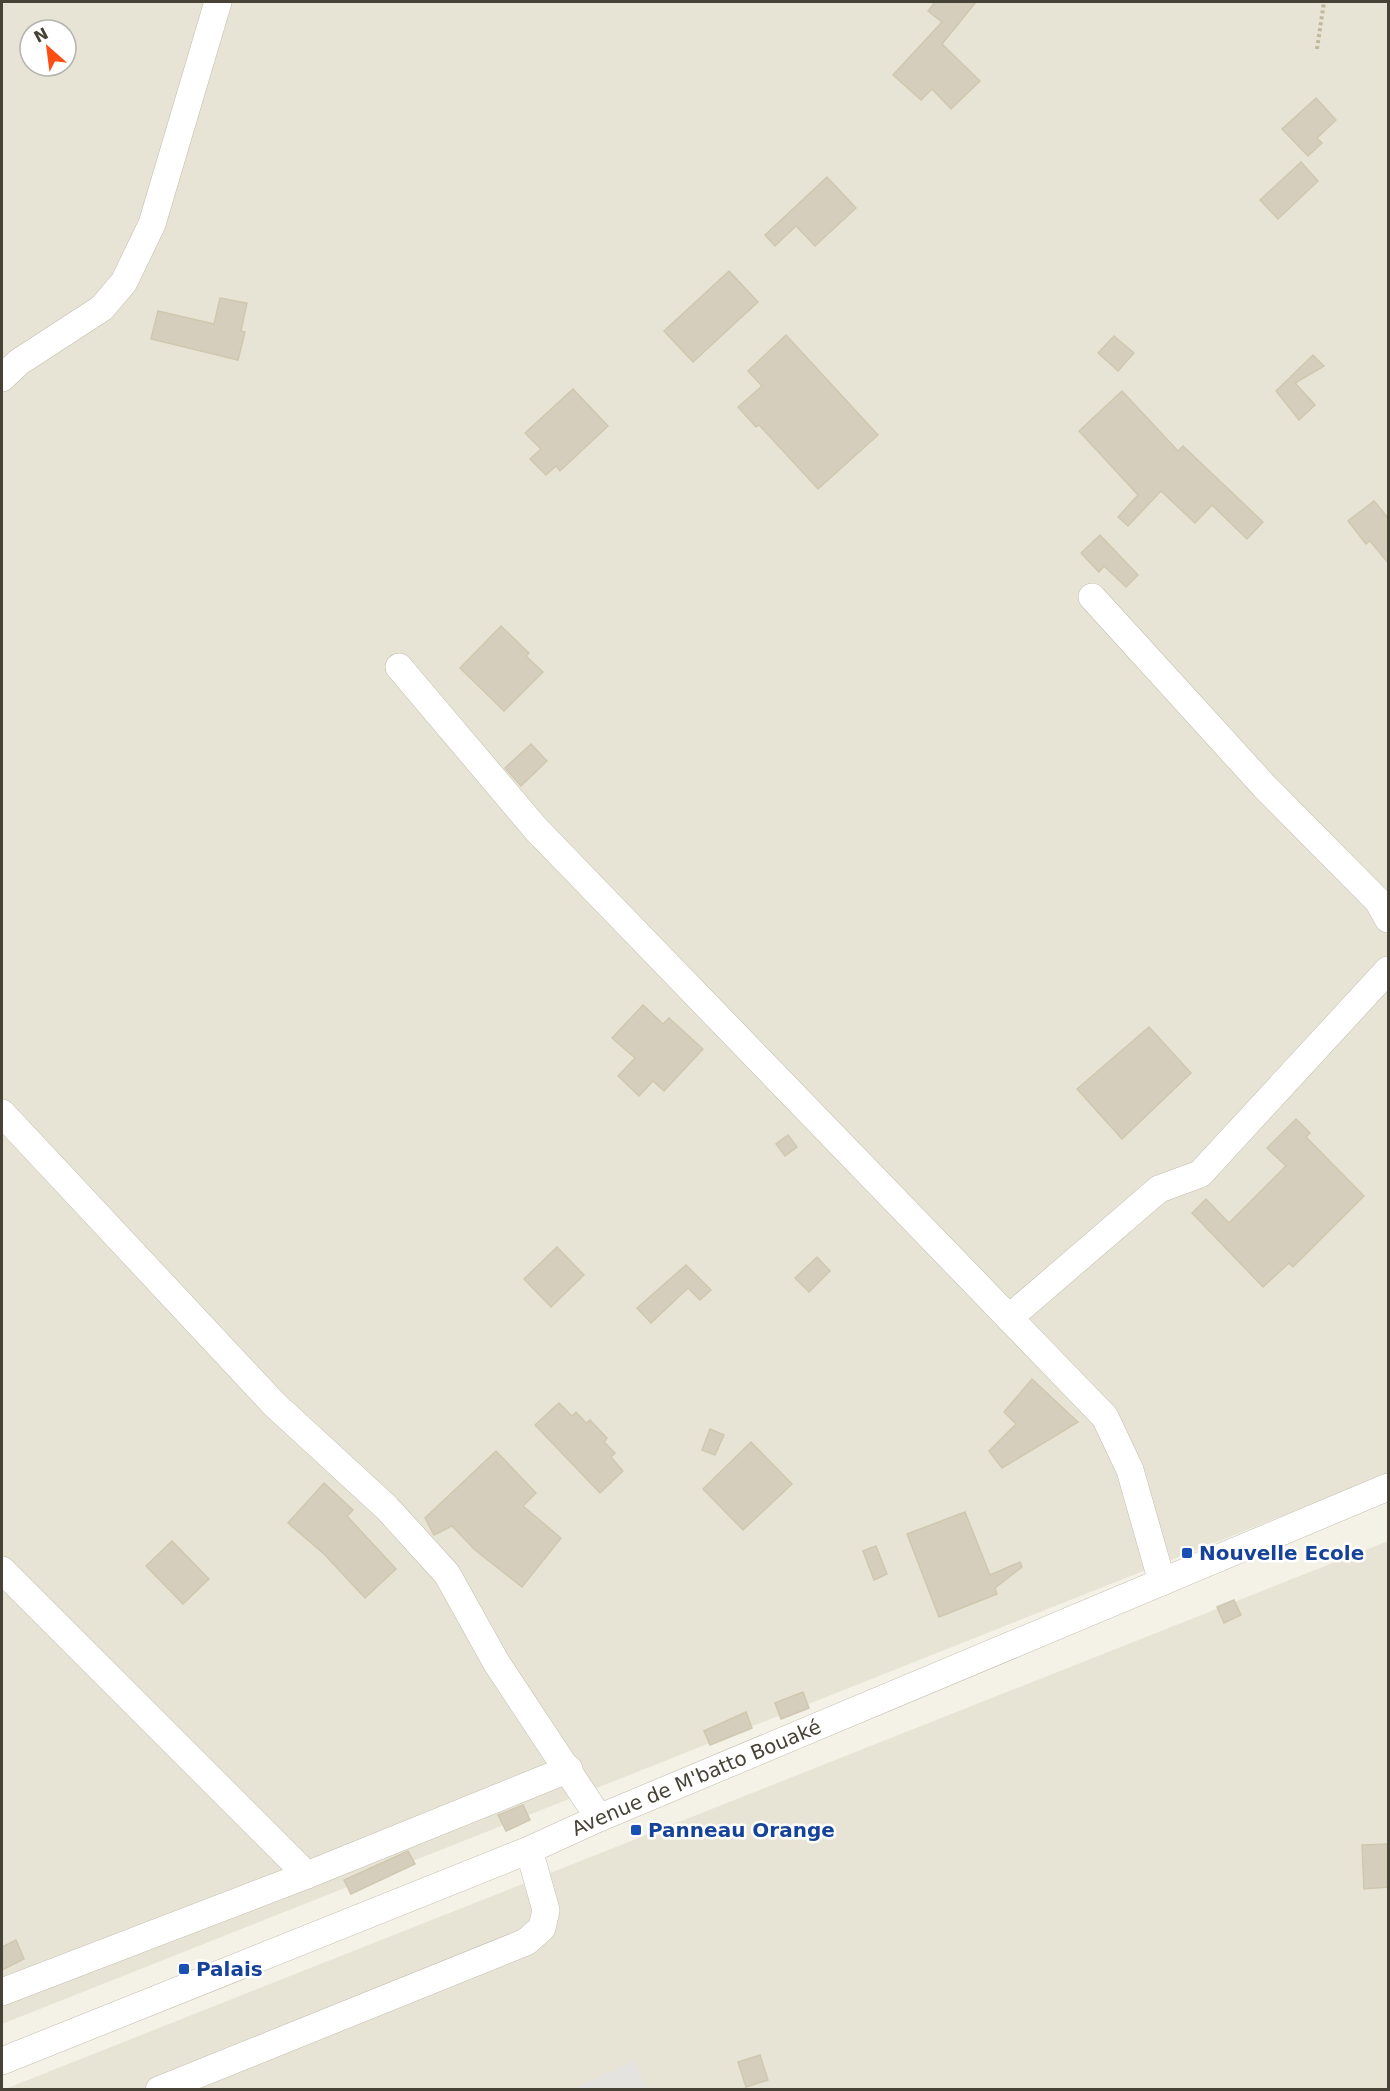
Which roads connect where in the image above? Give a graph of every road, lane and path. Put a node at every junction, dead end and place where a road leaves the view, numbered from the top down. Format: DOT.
graph roads {
  1 [pos="218,2"];
  2 [pos="1324,2"];
  3 [pos="1317,50"];
  4 [pos="2,378"];
  5 [pos="1092,597"];
  6 [pos="399,667"];
  7 [pos="1389,919"];
  8 [pos="1389,970"];
  9 [pos="2,1113"];
  10 [pos="1010,1318"];
  11 [pos="1389,1487"];
  12 [pos="2,1570"];
  13 [pos="1162,1582"];
  14 [pos="569,1769"];
  15 [pos="599,1818"];
  16 [pos="529,1850"];
  17 [pos="307,1875"];
  18 [pos="2,1992"];
  19 [pos="2,2061"];
  20 [pos="159,2090"];
  1 -- 4 [label="street"];
  2 -- 3 [label="path"];
  5 -- 7 [label="street"];
  6 -- 10 [label="street"];
  8 -- 10 [label="street"];
  9 -- 14 [label="street"];
  10 -- 13 [label="street"];
  11 -- 13 [label="street, Avenue de M'batto Bouaké"];
  12 -- 17 [label="street"];
  13 -- 15 [label="street, Avenue de M'batto Bouaké"];
  14 -- 15 [label="street"];
  14 -- 17 [label="street"];
  15 -- 16 [label="street, Avenue de M'batto Bouaké"];
  16 -- 19 [label="street, Avenue de M'batto Bouaké"];
  16 -- 20 [label="street"];
  17 -- 18 [label="street"];
}
